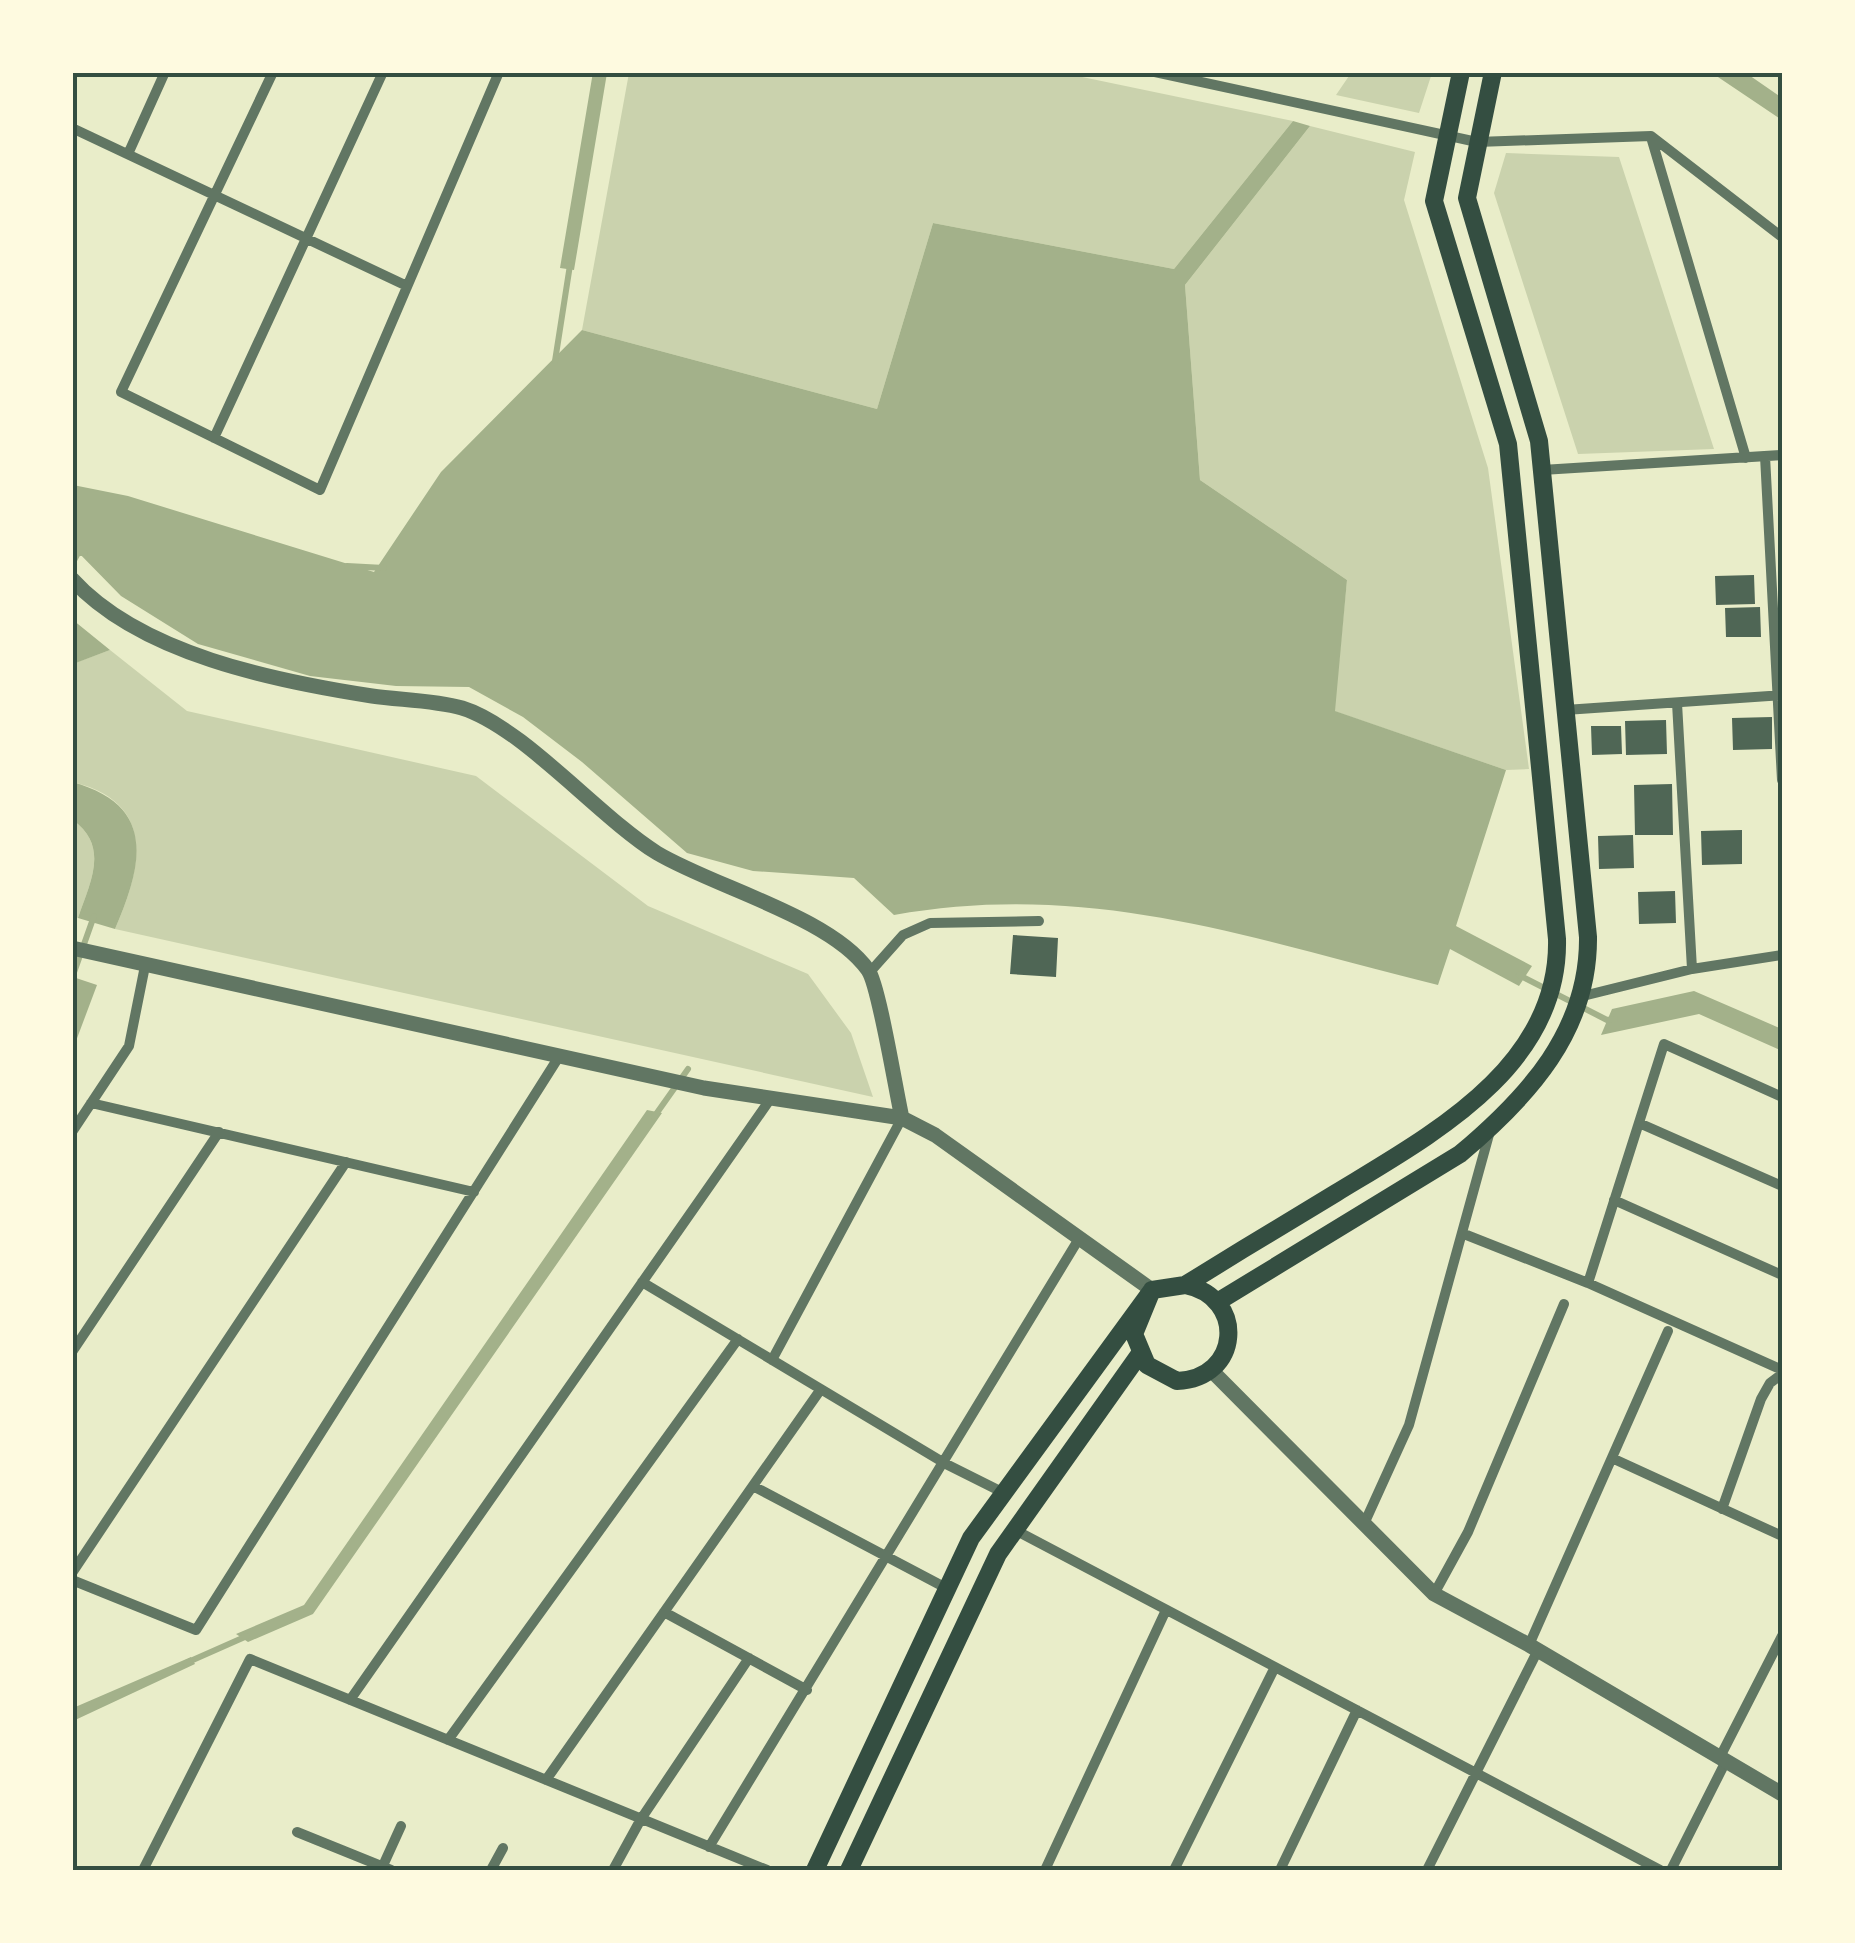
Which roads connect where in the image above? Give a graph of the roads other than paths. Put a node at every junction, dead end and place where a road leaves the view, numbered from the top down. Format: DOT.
graph roads {
  1 [pos="164,72"];
  2 [pos="273,72"];
  3 [pos="384,72"];
  4 [pos="498,72"];
  5 [pos="1155,72"];
  6 [pos="1459,79"];
  7 [pos="1491,79"];
  8 [pos="72,128"];
  9 [pos="1447,135"];
  10 [pos="1651,136"];
  11 [pos="1477,142"];
  12 [pos="128,154"];
  13 [pos="215,195"];
  14 [pos="1782,237"];
  15 [pos="306,238"];
  16 [pos="407,286"];
  17 [pos="214,438"];
  18 [pos="1782,455"];
  19 [pos="1765,456"];
  20 [pos="1746,458"];
  21 [pos="1542,470"];
  22 [pos="74,580"];
  23 [pos="1780,695"];
  24 [pos="1677,703"];
  25 [pos="1566,710"];
  26 [pos="1782,780"];
  27 [pos="1040,921"];
  28 [pos="72,948"];
  29 [pos="1782,955"];
  30 [pos="137,964"];
  31 [pos="1692,969"];
  32 [pos="870,972"];
  33 [pos="1582,996"];
  34 [pos="560,1054"];
  35 [pos="1782,1097"];
  36 [pos="769,1101"];
  37 [pos="91,1103"];
  38 [pos="902,1118"];
  39 [pos="1639,1122"];
  40 [pos="1491,1128"];
  41 [pos="72,1132"];
  42 [pos="219,1132"];
  43 [pos="346,1162"];
  44 [pos="1782,1186"];
  45 [pos="474,1192"];
  46 [pos="1614,1200"];
  47 [pos="1464,1234"];
  48 [pos="1080,1236"];
  49 [pos="1782,1275"];
  50 [pos="642,1282"];
  51 [pos="1588,1283"];
  52 [pos="1185,1285"];
  53 [pos="1152,1290"];
  54 [pos="1219,1302"];
  55 [pos="1564,1304"];
  56 [pos="1668,1331"];
  57 [pos="738,1339"];
  58 [pos="72,1352"];
  59 [pos="1139,1356"];
  60 [pos="772,1360"];
  61 [pos="1212,1371"];
  62 [pos="1782,1372"];
  63 [pos="821,1389"];
  64 [pos="1614,1459"];
  65 [pos="946,1464"];
  66 [pos="753,1486"];
  67 [pos="1004,1493"];
  68 [pos="1722,1509"];
  69 [pos="1364,1524"];
  70 [pos="1015,1530"];
  71 [pos="1782,1536"];
  72 [pos="888,1558"];
  73 [pos="72,1576"];
  74 [pos="948,1588"];
  75 [pos="1434,1594"];
  76 [pos="1166,1610"];
  77 [pos="664,1612"];
  78 [pos="1782,1636"];
  79 [pos="1534,1647"];
  80 [pos="749,1658"];
  81 [pos="1275,1667"];
  82 [pos="807,1690"];
  83 [pos="350,1700"];
  84 [pos="1357,1710"];
  85 [pos="448,1740"];
  86 [pos="1723,1759"];
  87 [pos="1476,1773"];
  88 [pos="546,1780"];
  89 [pos="1782,1794"];
  90 [pos="641,1819"];
  91 [pos="400,1826"];
  92 [pos="297,1832"];
  93 [pos="710,1847"];
  94 [pos="503,1848"];
  95 [pos="385,1869"];
  96 [pos="143,1870"];
  97 [pos="491,1870"];
  98 [pos="613,1870"];
  99 [pos="767,1870"];
  100 [pos="815,1870"];
  101 [pos="849,1870"];
  102 [pos="1045,1870"];
  103 [pos="1174,1870"];
  104 [pos="1280,1870"];
  105 [pos="1427,1870"];
  106 [pos="1660,1870"];
  107 [pos="1671,1870"];
  1 -- 12 [label="street"];
  2 -- 13 [label="street"];
  3 -- 15 [label="street"];
  4 -- 16 [label="street"];
  5 -- 9 [label="street"];
  6 -- 9 [label="main road"];
  7 -- 11 [label="main road"];
  8 -- 12 [label="street"];
  9 -- 11 [label="street"];
  9 -- 52 [label="main road"];
  10 -- 11 [label="street"];
  10 -- 14 [label="street"];
  10 -- 20 [label="street"];
  11 -- 21 [label="main road"];
  12 -- 13 [label="street"];
  13 -- 15 [label="street"];
  13 -- 17 [label="street"];
  15 -- 16 [label="street"];
  15 -- 17 [label="street"];
  16 -- 17 [label="street"];
  18 -- 19 [label="street"];
  19 -- 20 [label="street"];
  19 -- 23 [label="street"];
  20 -- 21 [label="street"];
  21 -- 25 [label="main road"];
  22 -- 32 [label="street"];
  23 -- 24 [label="street"];
  23 -- 26 [label="street"];
  24 -- 25 [label="street"];
  24 -- 31 [label="street"];
  25 -- 33 [label="main road"];
  27 -- 32 [label="street"];
  28 -- 30 [label="street"];
  29 -- 31 [label="street"];
  30 -- 34 [label="street"];
  30 -- 37 [label="street"];
  31 -- 33 [label="street"];
  32 -- 38 [label="street"];
  33 -- 40 [label="main road"];
  34 -- 36 [label="street"];
  34 -- 45 [label="street"];
  35 -- 39 [label="street"];
  36 -- 38 [label="street"];
  36 -- 50 [label="street"];
  37 -- 41 [label="street"];
  37 -- 42 [label="street"];
  38 -- 48 [label="street"];
  38 -- 60 [label="street"];
  39 -- 44 [label="street"];
  39 -- 46 [label="street"];
  40 -- 47 [label="street"];
  40 -- 54 [label="main road"];
  42 -- 43 [label="street"];
  42 -- 58 [label="street"];
  43 -- 45 [label="street"];
  43 -- 73 [label="street"];
  45 -- 73 [label="street"];
  46 -- 49 [label="street"];
  46 -- 51 [label="street"];
  47 -- 51 [label="street"];
  47 -- 69 [label="street"];
  48 -- 53 [label="street"];
  48 -- 65 [label="street"];
  50 -- 57 [label="street"];
  50 -- 83 [label="street"];
  51 -- 62 [label="street"];
  52 -- 53 [label="main road"];
  52 -- 54 [label="main road"];
  53 -- 59 [label="main road"];
  53 -- 67 [label="main road"];
  54 -- 61 [label="main road"];
  55 -- 75 [label="street"];
  56 -- 64 [label="street"];
  57 -- 60 [label="street"];
  57 -- 85 [label="street"];
  59 -- 61 [label="main road"];
  59 -- 70 [label="main road"];
  60 -- 63 [label="street"];
  61 -- 69 [label="street"];
  62 -- 68 [label="street"];
  63 -- 65 [label="street"];
  63 -- 66 [label="street"];
  64 -- 68 [label="street"];
  64 -- 79 [label="street"];
  65 -- 67 [label="street"];
  65 -- 72 [label="street"];
  66 -- 72 [label="street"];
  66 -- 77 [label="street"];
  67 -- 74 [label="main road"];
  68 -- 71 [label="street"];
  69 -- 75 [label="street"];
  70 -- 76 [label="street"];
  70 -- 101 [label="main road"];
  72 -- 74 [label="street"];
  72 -- 82 [label="street"];
  74 -- 100 [label="main road"];
  75 -- 79 [label="street"];
  76 -- 81 [label="street"];
  76 -- 102 [label="street"];
  77 -- 80 [label="street"];
  77 -- 88 [label="street"];
  78 -- 86 [label="street"];
  79 -- 86 [label="street"];
  79 -- 87 [label="street"];
  80 -- 82 [label="street"];
  80 -- 90 [label="street"];
  81 -- 84 [label="street"];
  81 -- 103 [label="street"];
  82 -- 93 [label="street"];
  83 -- 85 [label="street"];
  83 -- 96 [label="street"];
  84 -- 87 [label="street"];
  84 -- 104 [label="street"];
  85 -- 88 [label="street"];
  86 -- 89 [label="street"];
  86 -- 107 [label="street"];
  87 -- 105 [label="street"];
  87 -- 106 [label="street"];
  88 -- 90 [label="street"];
  90 -- 93 [label="street"];
  90 -- 98 [label="street"];
  91 -- 95 [label="street"];
  92 -- 95 [label="street"];
  93 -- 99 [label="street"];
  94 -- 97 [label="street"];
}
